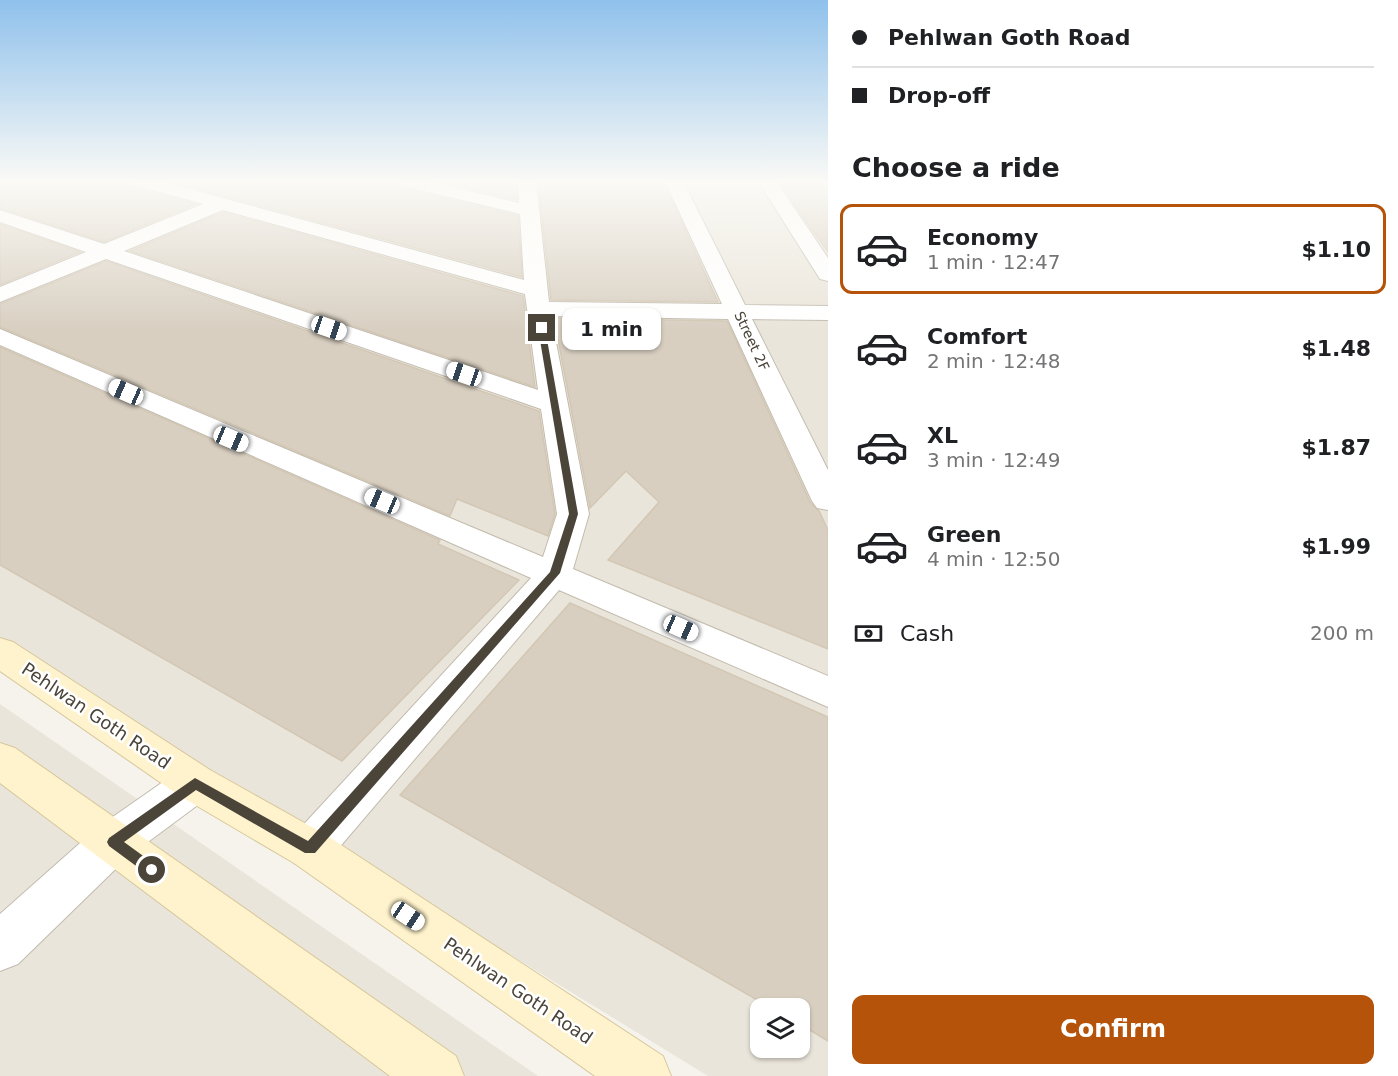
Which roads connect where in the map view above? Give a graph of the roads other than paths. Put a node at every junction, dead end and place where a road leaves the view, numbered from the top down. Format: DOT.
graph roads {
  1 [pos="44,231"];
  2 [pos="154,231"];
  3 [pos="311,231"];
  4 [pos="532,231"];
  5 [pos="699,231"];
  6 [pos="800,231"];
  7 [pos="104,252"];
  8 [pos="828,274"];
  9 [pos="0,295"];
  10 [pos="537,299"];
  11 [pos="738,312"];
  12 [pos="828,313"];
  13 [pos="0,336"];
  14 [pos="554,404"];
  15 [pos="828,501"];
  16 [pos="555,573"];
  17 [pos="0,652"];
  18 [pos="828,692"];
  19 [pos="0,760"];
  20 [pos="195,783"];
  21 [pos="113,842"];
  22 [pos="310,849"];
  23 [pos="0,947"];
  24 [pos="426,1073"];
  25 [pos="644,1076"];
  1 -- 7 [label="street"];
  2 -- 7 [label="street"];
  3 -- 10 [label="street"];
  4 -- 10 [label="street"];
  5 -- 11 [label="street, Street 2F"];
  6 -- 8 [label="street"];
  7 -- 9 [label="street"];
  7 -- 14 [label="street"];
  10 -- 11 [label="street"];
  10 -- 14 [label="street"];
  11 -- 12 [label="street"];
  11 -- 15 [label="street, Street 2F"];
  13 -- 16 [label="street"];
  14 -- 16 [label="street"];
  16 -- 18 [label="street"];
  16 -- 22 [label="street"];
  17 -- 20 [label="main road, Pehlwan Goth Road"];
  19 -- 21 [label="main road"];
  20 -- 21 [label="street"];
  20 -- 22 [label="main road, Pehlwan Goth Road"];
  21 -- 23 [label="street"];
  21 -- 24 [label="main road"];
  22 -- 25 [label="main road, Pehlwan Goth Road"];
}
